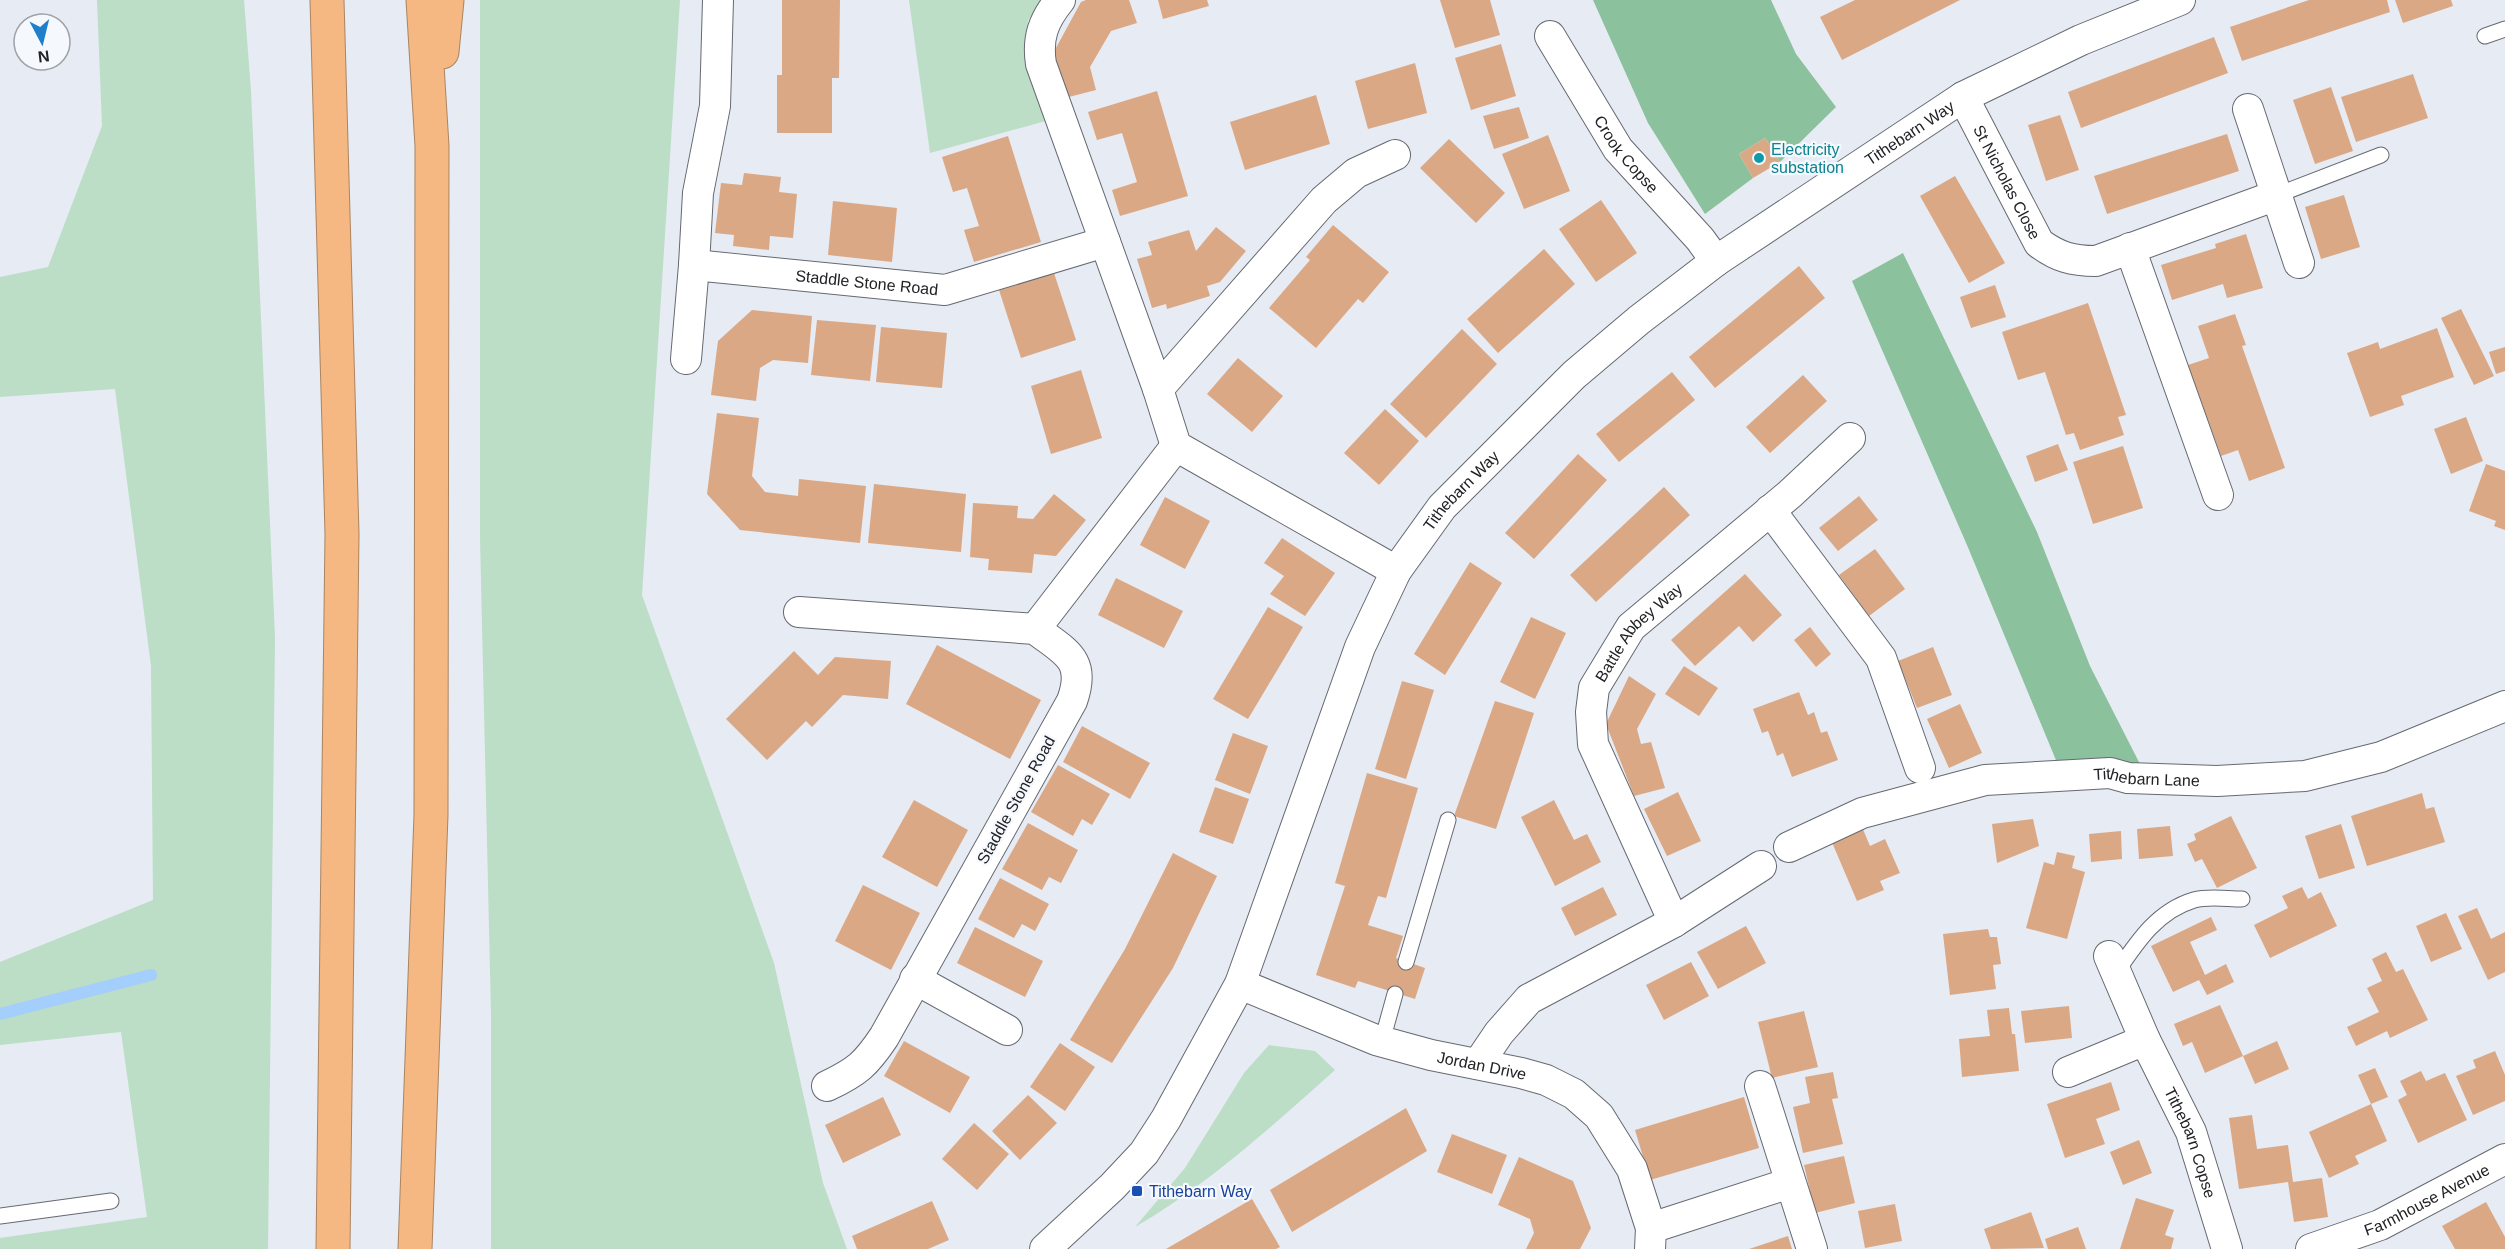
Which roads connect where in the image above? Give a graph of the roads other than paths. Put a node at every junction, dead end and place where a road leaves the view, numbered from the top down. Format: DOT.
graph roads {
  1 [pos="327,0"];
  2 [pos="423,0"];
  3 [pos="447,0"];
  4 [pos="718,0"];
  5 [pos="1060,0"];
  6 [pos="2180,0"];
  7 [pos="2505,29"];
  8 [pos="1550,36"];
  9 [pos="2485,36"];
  10 [pos="1963,97"];
  11 [pos="2248,109"];
  12 [pos="432,146"];
  13 [pos="2381,155"];
  14 [pos="1395,156"];
  15 [pos="2277,195"];
  16 [pos="1105,243"];
  17 [pos="2130,248"];
  18 [pos="1716,261"];
  19 [pos="2299,263"];
  20 [pos="694,265"];
  21 [pos="686,359"];
  22 [pos="1158,389"];
  23 [pos="1850,438"];
  24 [pos="1176,446"];
  25 [pos="2218,495"];
  26 [pos="1770,510"];
  27 [pos="1396,571"];
  28 [pos="799,612"];
  29 [pos="1035,629"];
  30 [pos="2505,706"];
  31 [pos="1920,768"];
  32 [pos="1448,820"];
  33 [pos="1789,847"];
  34 [pos="1761,866"];
  35 [pos="2242,899"];
  36 [pos="1674,922"];
  37 [pos="1406,962"];
  38 [pos="2113,964"];
  39 [pos="915,979"];
  40 [pos="1240,984"];
  41 [pos="1395,994"];
  42 [pos="1007,1030"];
  43 [pos="2145,1040"];
  44 [pos="1382,1041"];
  45 [pos="1479,1064"];
  46 [pos="2068,1072"];
  47 [pos="827,1086"];
  48 [pos="1760,1086"];
  49 [pos="2505,1158"];
  50 [pos="1790,1183"];
  51 [pos="111,1201"];
  52 [pos="0,1216"];
  53 [pos="1650,1239"];
  54 [pos="333,1249"];
  55 [pos="415,1249"];
  56 [pos="1045,1249"];
  57 [pos="1812,1249"];
  58 [pos="2227,1249"];
  59 [pos="2311,1249"];
  1 -- 54 [label="highway"];
  2 -- 12 [label="highway"];
  3 -- 12 [label="highway"];
  4 -- 20 [label="street"];
  5 -- 16 [label="street"];
  6 -- 10 [label="street, Tithebarn Way"];
  7 -- 9 [label="lane"];
  8 -- 18 [label="street, Crook Copse"];
  10 -- 17 [label="street, St Nicholas Close"];
  10 -- 18 [label="street, Tithebarn Way"];
  11 -- 15 [label="street"];
  12 -- 55 [label="highway"];
  13 -- 15 [label="lane"];
  14 -- 22 [label="street"];
  15 -- 17 [label="street, St Nicholas Close"];
  15 -- 19 [label="street"];
  16 -- 20 [label="street, Staddle Stone Road"];
  16 -- 22 [label="street"];
  17 -- 25 [label="street"];
  18 -- 27 [label="street, Tithebarn Way"];
  20 -- 21 [label="street"];
  22 -- 24 [label="street"];
  23 -- 26 [label="street, Battle Abbey Way"];
  24 -- 27 [label="street"];
  24 -- 29 [label="street"];
  26 -- 31 [label="street"];
  26 -- 36 [label="street, Battle Abbey Way"];
  27 -- 40 [label="street, Tithebarn Way"];
  28 -- 29 [label="street"];
  29 -- 39 [label="street, Staddle Stone Road"];
  30 -- 33 [label="street, Tithebarn Lane"];
  32 -- 37 [label="lane"];
  34 -- 36 [label="street"];
  35 -- 38 [label="lane"];
  36 -- 45 [label="street"];
  38 -- 43 [label="street, Tithebarn Copse"];
  39 -- 42 [label="street"];
  39 -- 47 [label="street, Staddle Stone Road"];
  40 -- 44 [label="street, Jordan Drive"];
  40 -- 56 [label="street, Tithebarn Way"];
  41 -- 44 [label="lane"];
  43 -- 46 [label="street"];
  43 -- 58 [label="street, Tithebarn Copse"];
  44 -- 45 [label="street, Jordan Drive"];
  45 -- 53 [label="street, Jordan Drive"];
  48 -- 50 [label="street"];
  49 -- 59 [label="street, Farmhouse Avenue"];
  50 -- 53 [label="street, Jordan Drive"];
  50 -- 57 [label="street"];
  51 -- 52 [label="lane"];
}
